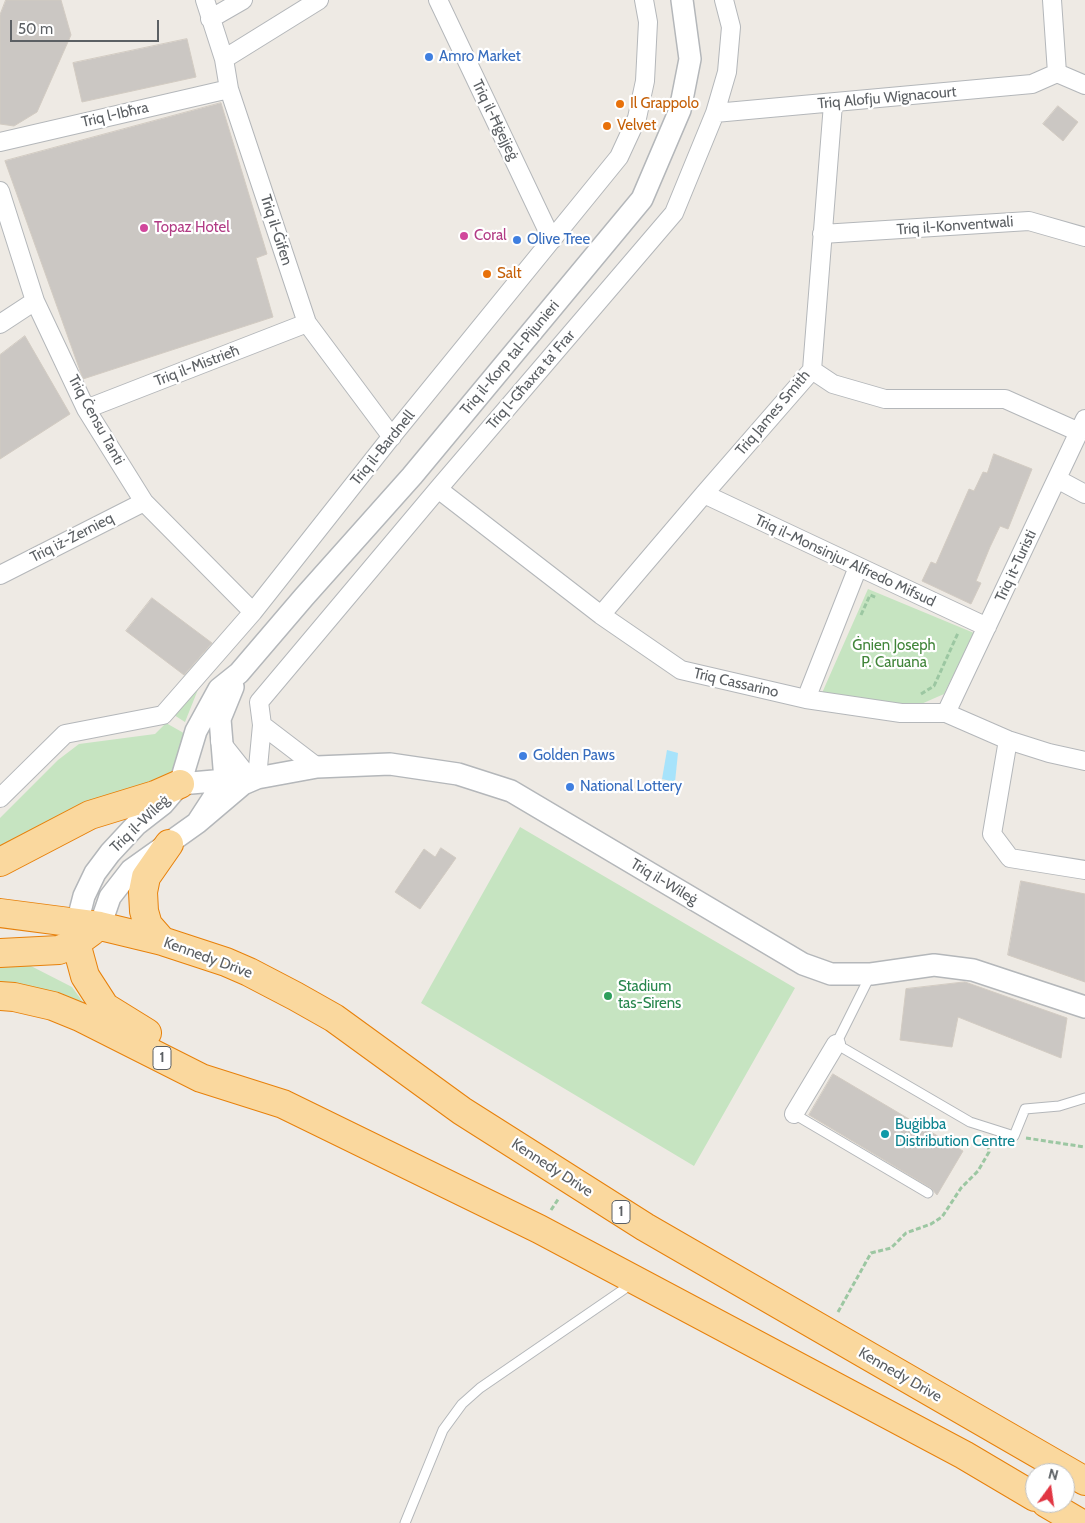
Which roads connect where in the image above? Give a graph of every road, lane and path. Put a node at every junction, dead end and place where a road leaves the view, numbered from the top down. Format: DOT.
graph roads {
  1 [pos="205,0"];
  2 [pos="243,0"];
  3 [pos="319,0"];
  4 [pos="438,0"];
  5 [pos="644,0"];
  6 [pos="682,0"];
  7 [pos="724,0"];
  8 [pos="1052,0"];
  9 [pos="210,19"];
  10 [pos="224,59"];
  11 [pos="1058,73"];
  12 [pos="1085,85"];
  13 [pos="230,89"];
  14 [pos="833,104"];
  15 [pos="715,113"];
  16 [pos="0,142"];
  17 [pos="0,191"];
  18 [pos="822,234"];
  19 [pos="1085,237"];
  20 [pos="552,240"];
  21 [pos="35,301"];
  22 [pos="307,323"];
  23 [pos="0,324"];
  24 [pos="812,370"];
  25 [pos="86,409"];
  26 [pos="1082,426"];
  27 [pos="392,437"];
  28 [pos="1057,479"];
  29 [pos="438,489"];
  30 [pos="704,494"];
  31 [pos="1085,494"];
  32 [pos="144,502"];
  33 [pos="858,567"];
  34 [pos="0,575"];
  35 [pos="879,598"];
  36 [pos="252,612"];
  37 [pos="602,615"];
  38 [pos="858,622"];
  39 [pos="987,627"];
  40 [pos="961,628"];
  41 [pos="239,673"];
  42 [pos="920,696"];
  43 [pos="806,699"];
  44 [pos="946,713"];
  45 [pos="262,725"];
  46 [pos="1008,740"];
  47 [pos="1085,761"];
  48 [pos="317,766"];
  49 [pos="244,780"];
  50 [pos="180,784"];
  51 [pos="0,798"];
  52 [pos="169,844"];
  53 [pos="0,862"];
  54 [pos="1085,870"];
  55 [pos="0,913"];
  56 [pos="84,931"];
  57 [pos="162,941"];
  58 [pos="0,953"];
  59 [pos="871,974"];
  60 [pos="0,996"];
  61 [pos="1085,1006"];
  62 [pos="836,1044"];
  63 [pos="1085,1098"];
  64 [pos="794,1114"];
  65 [pos="324,1124"];
  66 [pos="985,1127"];
  67 [pos="1014,1136"];
  68 [pos="1085,1147"];
  69 [pos="928,1193"];
  70 [pos="635,1282"];
  71 [pos="830,1334"];
  72 [pos="1085,1481"];
  73 [pos="1025,1491"];
  74 [pos="1063,1513"];
  75 [pos="405,1523"];
  76 [pos="1080,1523"];
  1 -- 9 [label="street, Triq il-Ġifen"];
  2 -- 9 [label="street"];
  3 -- 10 [label="street"];
  4 -- 20 [label="street, Triq il-Ħġejjeġ"];
  5 -- 20 [label="street, Triq il-Bardnell"];
  6 -- 41 [label="street, Triq il-Korp tal-Pijunieri"];
  7 -- 15 [label="street, Triq l-Għaxra ta' Frar"];
  8 -- 11 [label="street"];
  9 -- 10 [label="street, Triq il-Ġifen"];
  10 -- 13 [label="street, Triq il-Ġifen"];
  11 -- 12 [label="street"];
  11 -- 14 [label="street, Triq Alofju Wignacourt"];
  13 -- 16 [label="street, Triq l-Ibħra"];
  13 -- 22 [label="street, Triq il-Ġifen"];
  14 -- 15 [label="street, Triq Alofju Wignacourt"];
  14 -- 18 [label="street, Triq James Smith"];
  15 -- 29 [label="street, Triq l-Għaxra ta' Frar"];
  17 -- 21 [label="street, Triq Ċensu Tanti"];
  18 -- 19 [label="street, Triq il-Konventwali"];
  18 -- 24 [label="street, Triq James Smith"];
  20 -- 27 [label="street, Triq il-Bardnell"];
  21 -- 23 [label="street"];
  21 -- 25 [label="street, Triq Ċensu Tanti"];
  22 -- 25 [label="street, Triq il-Mistrieħ"];
  22 -- 27 [label="street, Triq il-Ġifen"];
  24 -- 26 [label="street"];
  24 -- 30 [label="street, Triq James Smith"];
  25 -- 32 [label="street, Triq Ċensu Tanti"];
  26 -- 28 [label="street, Triq it-Turisti"];
  27 -- 36 [label="street, Triq il-Bardnell"];
  28 -- 31 [label="street"];
  28 -- 39 [label="street, Triq it-Turisti"];
  29 -- 37 [label="street, Triq Cassarino"];
  29 -- 45 [label="street, Triq l-Għaxra ta' Frar"];
  30 -- 33 [label="street, Triq il-Monsinjur Alfredo Mifsud"];
  30 -- 37 [label="street, Triq James Smith"];
  32 -- 34 [label="street, Triq iż-Żernieq"];
  32 -- 36 [label="street, Triq Ċensu Tanti"];
  33 -- 39 [label="street, Triq il-Monsinjur Alfredo Mifsud"];
  33 -- 43 [label="street"];
  35 -- 38 [label="path"];
  36 -- 51 [label="street, Triq il-Bardnell"];
  37 -- 43 [label="street, Triq Cassarino"];
  39 -- 44 [label="street, Triq it-Turisti"];
  40 -- 42 [label="path"];
  41 -- 49 [label="street, Triq il-Korp tal-Pijunieri"];
  41 -- 50 [label="street, Triq il-Korp tal-Pijunieri"];
  43 -- 44 [label="street, Triq Cassarino"];
  44 -- 46 [label="street, Triq Cassarino"];
  45 -- 48 [label="street"];
  45 -- 49 [label="street, Triq l-Għaxra ta' Frar"];
  46 -- 47 [label="street, Triq Cassarino"];
  46 -- 54 [label="street"];
  48 -- 49 [label="street, Triq il-Wileġ"];
  48 -- 59 [label="street, Triq il-Wileġ"];
  49 -- 50 [label="street, Triq il-Wileġ"];
  49 -- 52 [label="street"];
  50 -- 53 [label="highway"];
  50 -- 56 [label="street, Triq il-Wileġ"];
  52 -- 56 [label="street"];
  52 -- 57 [label="highway"];
  55 -- 56 [label="highway, Kennedy Drive / 1"];
  56 -- 57 [label="highway, Kennedy Drive / 1"];
  56 -- 58 [label="highway"];
  56 -- 65 [label="highway"];
  57 -- 71 [label="highway, Kennedy Drive / 1"];
  59 -- 61 [label="street, Triq il-Wileġ"];
  59 -- 62 [label="lane"];
  60 -- 65 [label="highway, 1"];
  62 -- 64 [label="street"];
  62 -- 66 [label="lane"];
  63 -- 67 [label="lane"];
  64 -- 69 [label="lane"];
  65 -- 70 [label="highway, 1"];
  66 -- 67 [label="lane"];
  66 -- 71 [label="path"];
  67 -- 68 [label="path"];
  70 -- 73 [label="highway, 1"];
  70 -- 75 [label="lane"];
  71 -- 72 [label="highway, Kennedy Drive / 1"];
  74 -- 76 [label="highway"];
}
